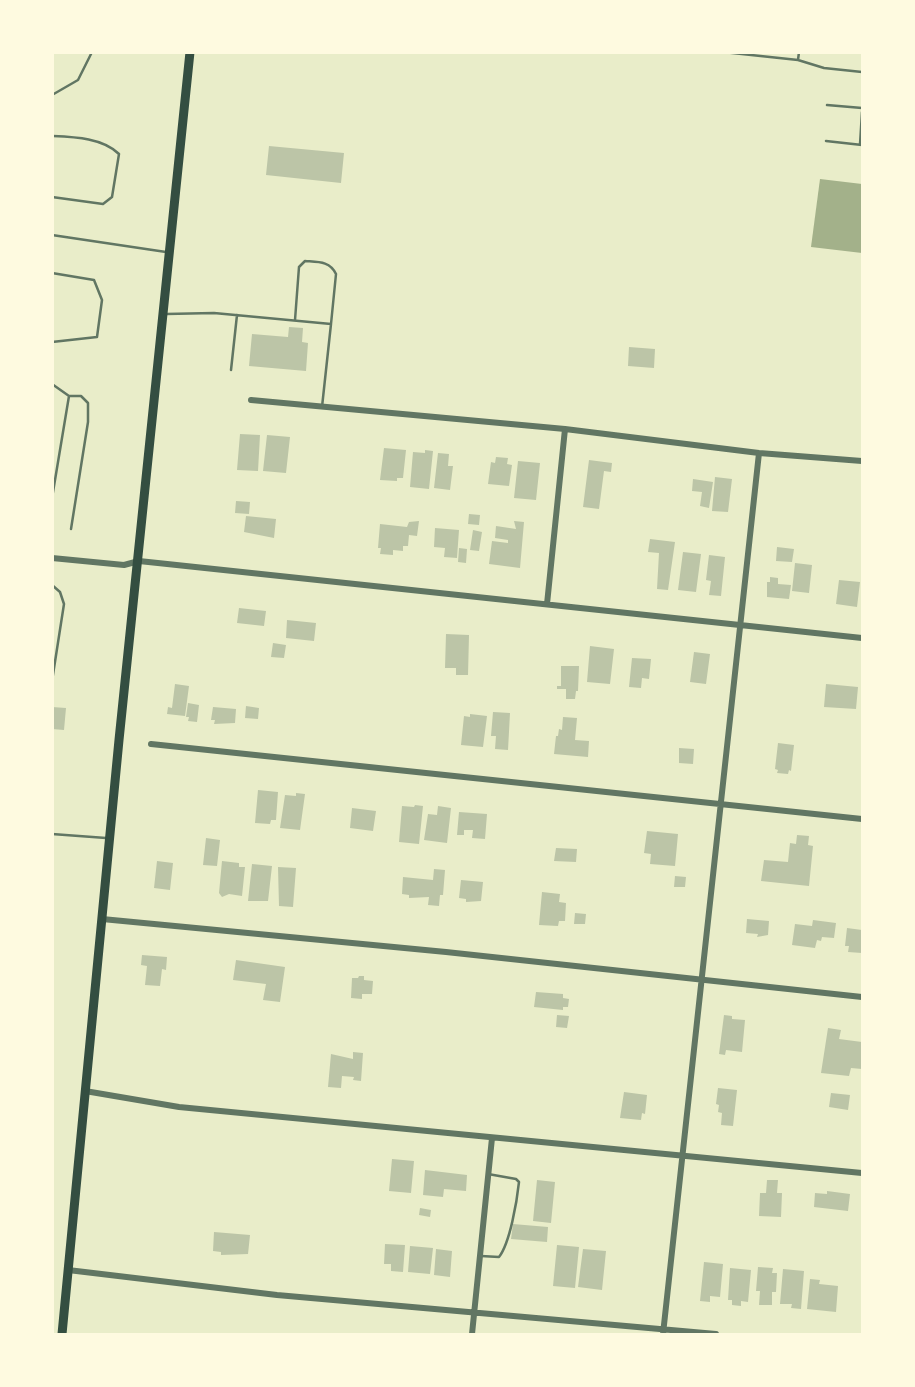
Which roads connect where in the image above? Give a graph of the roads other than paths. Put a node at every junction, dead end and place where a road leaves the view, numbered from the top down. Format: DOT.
graph roads {
  1 [pos="92,52"];
  2 [pos="190,52"];
  3 [pos="723,52"];
  4 [pos="799,52"];
  5 [pos="798,60"];
  6 [pos="863,72"];
  7 [pos="52,94"];
  8 [pos="827,105"];
  9 [pos="863,110"];
  10 [pos="52,136"];
  11 [pos="826,141"];
  12 [pos="861,145"];
  13 [pos="52,198"];
  14 [pos="52,235"];
  15 [pos="170,252"];
  16 [pos="52,273"];
  17 [pos="163,314"];
  18 [pos="237,315"];
  19 [pos="295,320"];
  20 [pos="331,324"];
  21 [pos="52,342"];
  22 [pos="231,370"];
  23 [pos="52,384"];
  24 [pos="69,396"];
  25 [pos="251,400"];
  26 [pos="322,407"];
  27 [pos="565,429"];
  28 [pos="759,453"];
  29 [pos="863,461"];
  30 [pos="52,498"];
  31 [pos="71,529"];
  32 [pos="52,558"];
  33 [pos="139,561"];
  34 [pos="52,585"];
  35 [pos="547,604"];
  36 [pos="740,625"];
  37 [pos="863,638"];
  38 [pos="54,668"];
  39 [pos="52,681"];
  40 [pos="151,744"];
  41 [pos="720,803"];
  42 [pos="863,819"];
  43 [pos="52,834"];
  44 [pos="110,838"];
  45 [pos="102,919"];
  46 [pos="700,979"];
  47 [pos="863,997"];
  48 [pos="85,1091"];
  49 [pos="492,1138"];
  50 [pos="682,1156"];
  51 [pos="863,1173"];
  52 [pos="488,1174"];
  53 [pos="480,1256"];
  54 [pos="68,1270"];
  55 [pos="474,1312"];
  56 [pos="663,1332"];
  57 [pos="62,1335"];
  58 [pos="472,1335"];
  59 [pos="716,1335"];
  1 -- 7 [label="lane"];
  2 -- 15 [label="main road"];
  3 -- 5 [label="lane"];
  4 -- 5 [label="lane"];
  5 -- 6 [label="lane"];
  8 -- 9 [label="lane"];
  9 -- 12 [label="lane"];
  10 -- 13 [label="lane"];
  11 -- 12 [label="lane"];
  14 -- 15 [label="lane"];
  15 -- 17 [label="main road"];
  16 -- 21 [label="lane"];
  17 -- 18 [label="lane"];
  17 -- 33 [label="main road"];
  18 -- 19 [label="lane"];
  18 -- 22 [label="lane"];
  19 -- 20 [label="lane"];
  19 -- 20 [label="lane"];
  20 -- 26 [label="lane"];
  23 -- 24 [label="lane"];
  24 -- 30 [label="lane"];
  24 -- 31 [label="lane"];
  25 -- 26 [label="street"];
  26 -- 27 [label="street"];
  27 -- 28 [label="street"];
  27 -- 35 [label="street"];
  28 -- 29 [label="street"];
  28 -- 36 [label="street"];
  32 -- 33 [label="street"];
  33 -- 35 [label="street"];
  33 -- 44 [label="main road"];
  34 -- 38 [label="lane"];
  35 -- 36 [label="street"];
  36 -- 37 [label="street"];
  36 -- 41 [label="street"];
  38 -- 39 [label="lane"];
  40 -- 41 [label="street"];
  41 -- 42 [label="street"];
  41 -- 46 [label="street"];
  43 -- 44 [label="lane"];
  44 -- 45 [label="main road"];
  45 -- 46 [label="street"];
  45 -- 48 [label="main road"];
  46 -- 47 [label="street"];
  46 -- 50 [label="street"];
  48 -- 49 [label="street"];
  48 -- 54 [label="main road"];
  49 -- 50 [label="street"];
  49 -- 52 [label="street"];
  50 -- 51 [label="street"];
  50 -- 56 [label="street"];
  52 -- 53 [label="street"];
  52 -- 53 [label="lane"];
  53 -- 55 [label="street"];
  54 -- 55 [label="street"];
  54 -- 57 [label="main road"];
  55 -- 56 [label="street"];
  55 -- 58 [label="street"];
  56 -- 59 [label="street"];
}
